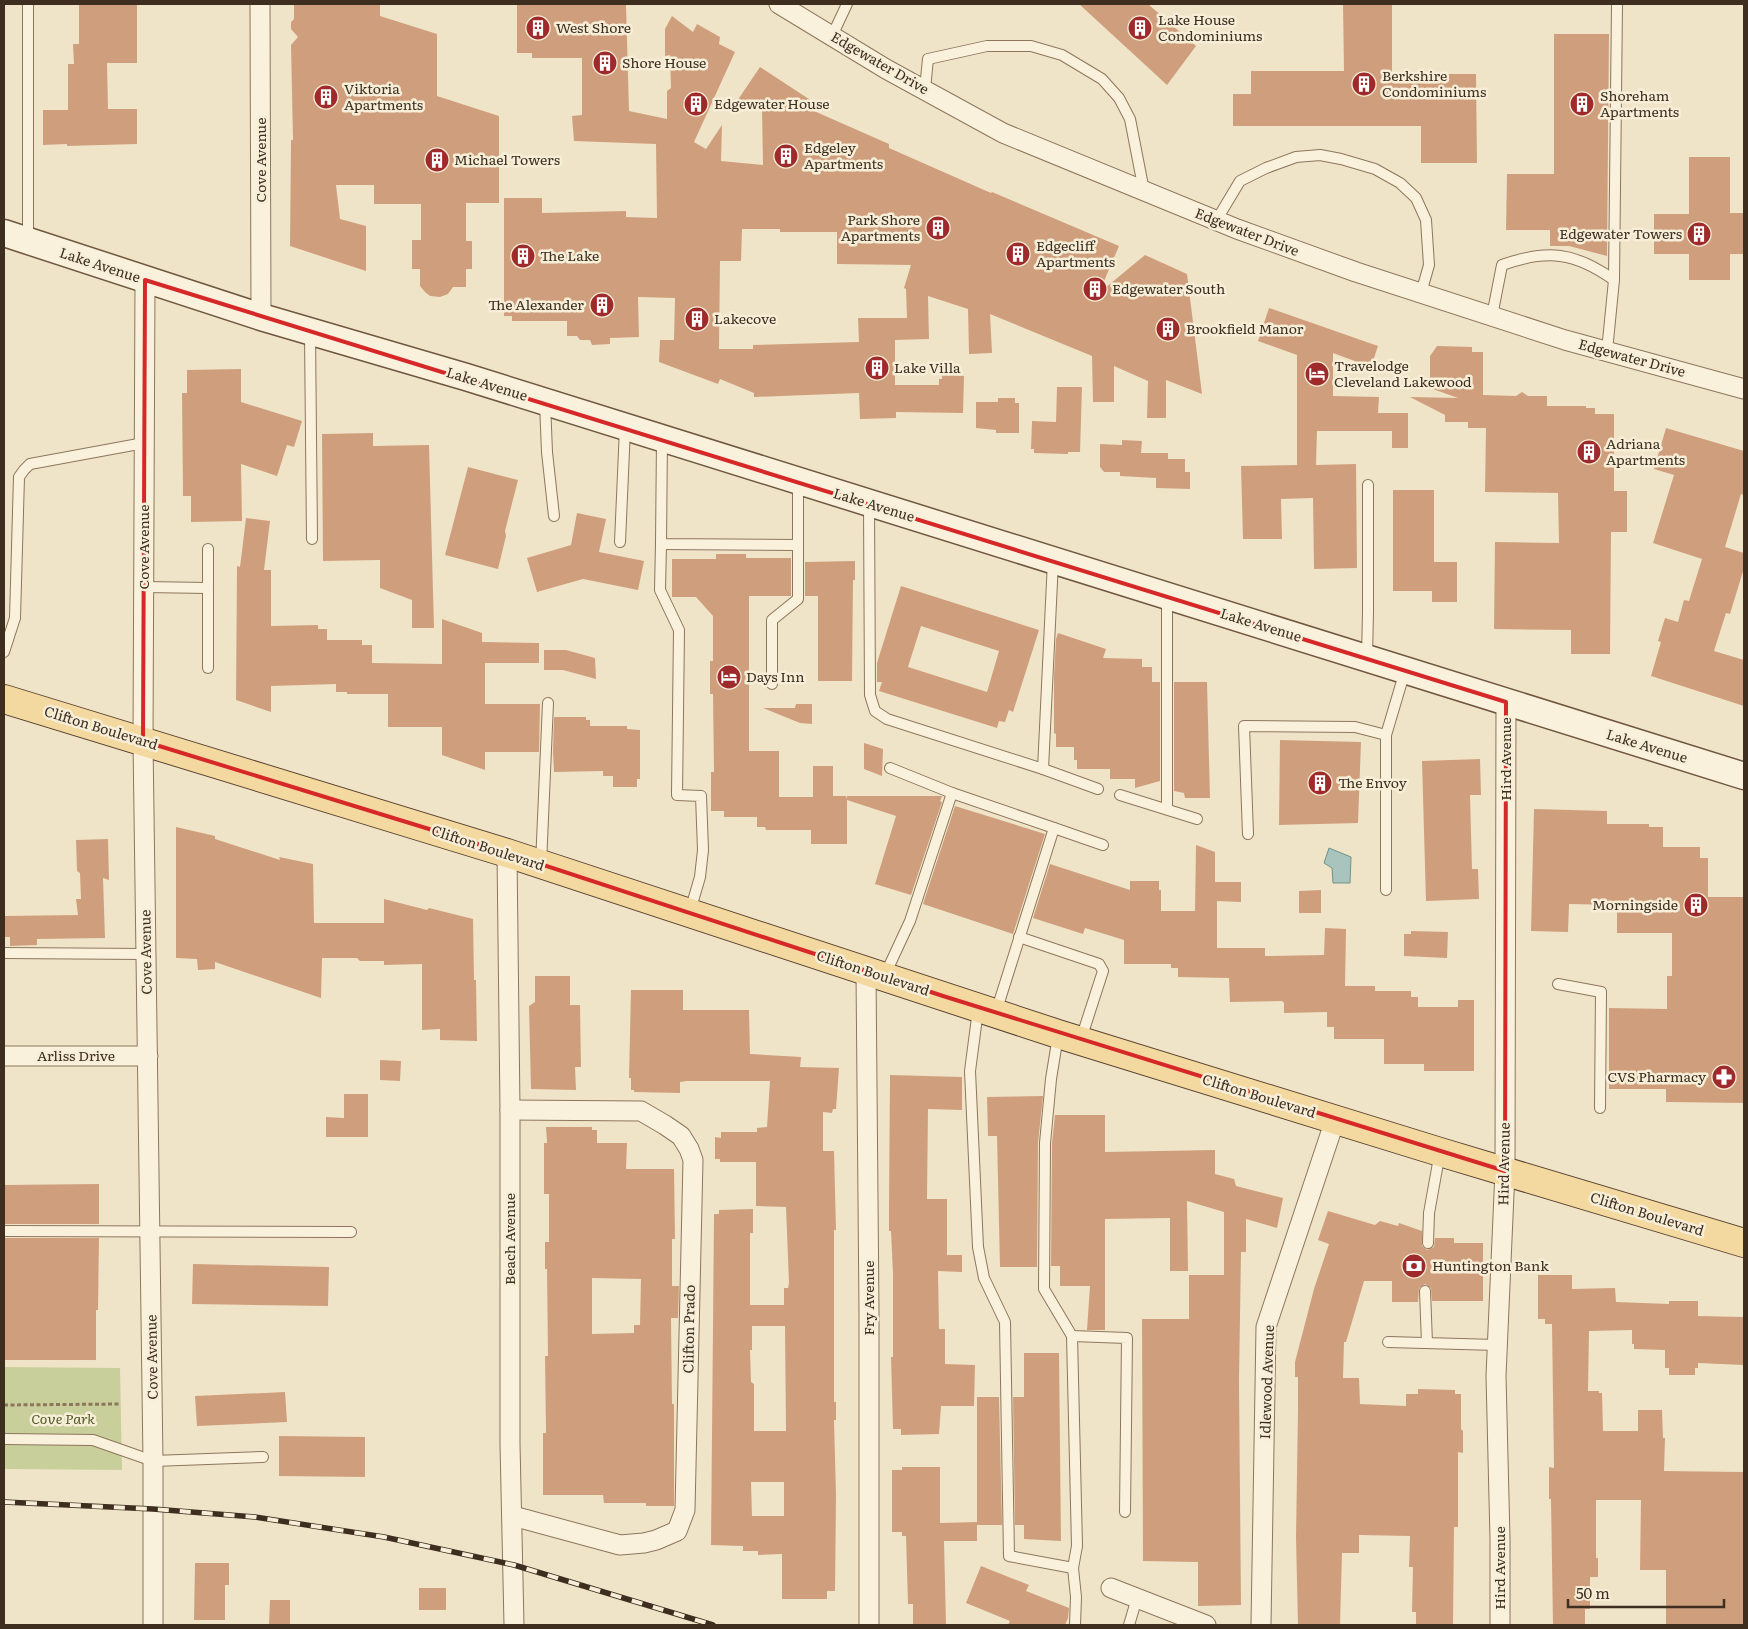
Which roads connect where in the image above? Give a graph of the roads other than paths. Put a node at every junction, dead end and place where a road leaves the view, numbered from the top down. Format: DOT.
graph roads {
  1 [pos="28,4"];
  2 [pos="260,4"];
  3 [pos="779,4"];
  4 [pos="847,4"];
  5 [pos="1617,4"];
  6 [pos="832,36"];
  7 [pos="925,89"];
  8 [pos="1144,191"];
  9 [pos="1216,221"];
  10 [pos="4,233"];
  11 [pos="28,241"];
  12 [pos="145,280"];
  13 [pos="1614,280"];
  14 [pos="1421,293"];
  15 [pos="1492,316"];
  16 [pos="261,317"];
  17 [pos="310,332"];
  18 [pos="1607,351"];
  19 [pos="1744,389"];
  20 [pos="545,402"];
  21 [pos="625,427"];
  22 [pos="662,438"];
  23 [pos="144,443"];
  24 [pos="798,481"];
  25 [pos="1368,485"];
  26 [pos="869,503"];
  27 [pos="554,516"];
  28 [pos="312,539"];
  29 [pos="620,542"];
  30 [pos="661,544"];
  31 [pos="798,545"];
  32 [pos="208,549"];
  33 [pos="1053,560"];
  34 [pos="144,587"];
  35 [pos="208,588"];
  36 [pos="1167,596"];
  37 [pos="4,652"];
  38 [pos="1366,658"];
  39 [pos="208,668"];
  40 [pos="1405,670"];
  41 [pos="772,684"];
  42 [pos="4,699"];
  43 [pos="1506,702"];
  44 [pos="548,703"];
  45 [pos="1386,735"];
  46 [pos="143,741"];
  47 [pos="890,768"];
  48 [pos="1043,769"];
  49 [pos="1744,776"];
  50 [pos="1098,789"];
  51 [pos="952,793"];
  52 [pos="1120,795"];
  53 [pos="1167,809"];
  54 [pos="1197,818"];
  55 [pos="1054,828"];
  56 [pos="1248,834"];
  57 [pos="1103,845"];
  58 [pos="506,853"];
  59 [pos="541,865"];
  60 [pos="1386,890"];
  61 [pos="690,913"];
  62 [pos="1019,937"];
  63 [pos="4,953"];
  64 [pos="146,954"];
  65 [pos="875,974"];
  66 [pos="1558,984"];
  67 [pos="987,1010"];
  68 [pos="1070,1038"];
  69 [pos="4,1056"];
  70 [pos="148,1056"];
  71 [pos="1600,1108"];
  72 [pos="510,1110"];
  73 [pos="1336,1120"];
  74 [pos="1440,1152"];
  75 [pos="1505,1172"];
  76 [pos="4,1231"];
  77 [pos="150,1231"];
  78 [pos="351,1232"];
  79 [pos="1428,1243"];
  80 [pos="1744,1243"];
  81 [pos="1426,1290"];
  82 [pos="1072,1336"];
  83 [pos="1388,1342"];
  84 [pos="1427,1343"];
  85 [pos="1497,1345"];
  86 [pos="4,1439"];
  87 [pos="263,1457"];
  88 [pos="153,1460"];
  89 [pos="1125,1512"];
  90 [pos="513,1516"];
  91 [pos="1073,1568"];
  92 [pos="1111,1588"];
  93 [pos="1137,1598"];
  94 [pos="152,1625"];
  95 [pos="514,1625"];
  96 [pos="869,1625"];
  97 [pos="1075,1625"];
  98 [pos="1129,1625"];
  99 [pos="1206,1625"];
  100 [pos="1261,1625"];
  101 [pos="1500,1625"];
  1 -- 11 [label="lane"];
  2 -- 16 [label="street, Cove Avenue"];
  3 -- 6 [label="street, Edgewater Drive"];
  4 -- 6 [label="lane"];
  5 -- 13 [label="lane"];
  6 -- 7 [label="street, Edgewater Drive"];
  7 -- 8 [label="street, Edgewater Drive"];
  7 -- 8 [label="lane"];
  8 -- 9 [label="street, Edgewater Drive"];
  9 -- 14 [label="street, Edgewater Drive"];
  9 -- 14 [label="lane"];
  10 -- 11 [label="street, Lake Avenue"];
  11 -- 12 [label="street, Lake Avenue"];
  12 -- 16 [label="street, Lake Avenue"];
  12 -- 23 [label="street, Cove Avenue"];
  13 -- 15 [label="lane"];
  13 -- 18 [label="lane"];
  14 -- 15 [label="street, Edgewater Drive"];
  15 -- 18 [label="street, Edgewater Drive"];
  16 -- 17 [label="street, Lake Avenue"];
  17 -- 20 [label="street, Lake Avenue"];
  17 -- 28 [label="lane"];
  18 -- 19 [label="street, Edgewater Drive"];
  20 -- 21 [label="street, Lake Avenue"];
  20 -- 27 [label="lane"];
  21 -- 22 [label="street, Lake Avenue"];
  21 -- 29 [label="lane"];
  22 -- 24 [label="street, Lake Avenue"];
  22 -- 30 [label="lane"];
  23 -- 34 [label="street, Cove Avenue"];
  23 -- 37 [label="lane"];
  24 -- 26 [label="street, Lake Avenue"];
  24 -- 31 [label="lane"];
  25 -- 38 [label="lane"];
  26 -- 33 [label="street, Lake Avenue"];
  26 -- 48 [label="lane"];
  30 -- 31 [label="lane"];
  30 -- 61 [label="lane"];
  31 -- 41 [label="lane"];
  32 -- 35 [label="lane"];
  33 -- 36 [label="street, Lake Avenue"];
  33 -- 48 [label="lane"];
  34 -- 35 [label="lane"];
  34 -- 46 [label="street, Cove Avenue"];
  35 -- 39 [label="lane"];
  36 -- 38 [label="street, Lake Avenue"];
  36 -- 53 [label="lane"];
  38 -- 40 [label="street, Lake Avenue"];
  40 -- 43 [label="street, Lake Avenue"];
  40 -- 45 [label="lane"];
  42 -- 46 [label="main road, Clifton Boulevard"];
  43 -- 49 [label="street, Lake Avenue"];
  43 -- 75 [label="street, Hird Avenue"];
  44 -- 59 [label="lane"];
  45 -- 56 [label="lane"];
  45 -- 60 [label="lane"];
  46 -- 58 [label="main road, Clifton Boulevard"];
  46 -- 64 [label="street, Cove Avenue"];
  47 -- 51 [label="lane"];
  48 -- 50 [label="lane"];
  51 -- 55 [label="lane"];
  51 -- 65 [label="lane"];
  52 -- 53 [label="lane"];
  53 -- 54 [label="lane"];
  55 -- 57 [label="lane"];
  55 -- 62 [label="lane"];
  58 -- 59 [label="main road, Clifton Boulevard"];
  58 -- 72 [label="street, Beach Avenue"];
  59 -- 61 [label="main road, Clifton Boulevard"];
  61 -- 65 [label="main road, Clifton Boulevard"];
  62 -- 67 [label="lane"];
  62 -- 68 [label="lane"];
  63 -- 64 [label="lane"];
  64 -- 70 [label="street, Cove Avenue"];
  65 -- 67 [label="main road, Clifton Boulevard"];
  65 -- 96 [label="street, Fry Avenue"];
  66 -- 71 [label="lane"];
  67 -- 68 [label="main road, Clifton Boulevard"];
  67 -- 91 [label="lane"];
  68 -- 73 [label="main road, Clifton Boulevard"];
  68 -- 82 [label="lane"];
  69 -- 70 [label="street, Arliss Drive"];
  70 -- 77 [label="street, Cove Avenue"];
  72 -- 90 [label="street, Beach Avenue"];
  72 -- 90 [label="street, Clifton Prado"];
  73 -- 74 [label="main road, Clifton Boulevard"];
  73 -- 100 [label="street, Idlewood Avenue"];
  74 -- 75 [label="main road, Clifton Boulevard"];
  74 -- 79 [label="lane"];
  75 -- 80 [label="main road, Clifton Boulevard"];
  75 -- 85 [label="street, Hird Avenue"];
  76 -- 77 [label="lane"];
  77 -- 78 [label="lane"];
  77 -- 88 [label="street, Cove Avenue"];
  81 -- 84 [label="lane"];
  82 -- 89 [label="lane"];
  82 -- 91 [label="lane"];
  83 -- 84 [label="lane"];
  84 -- 85 [label="lane"];
  85 -- 101 [label="street, Hird Avenue"];
  86 -- 88 [label="lane"];
  87 -- 88 [label="lane"];
  88 -- 94 [label="street, Cove Avenue"];
  90 -- 95 [label="street, Beach Avenue"];
  91 -- 97 [label="lane"];
  92 -- 93 [label="street"];
  93 -- 98 [label="lane"];
  93 -- 99 [label="street"];
}
